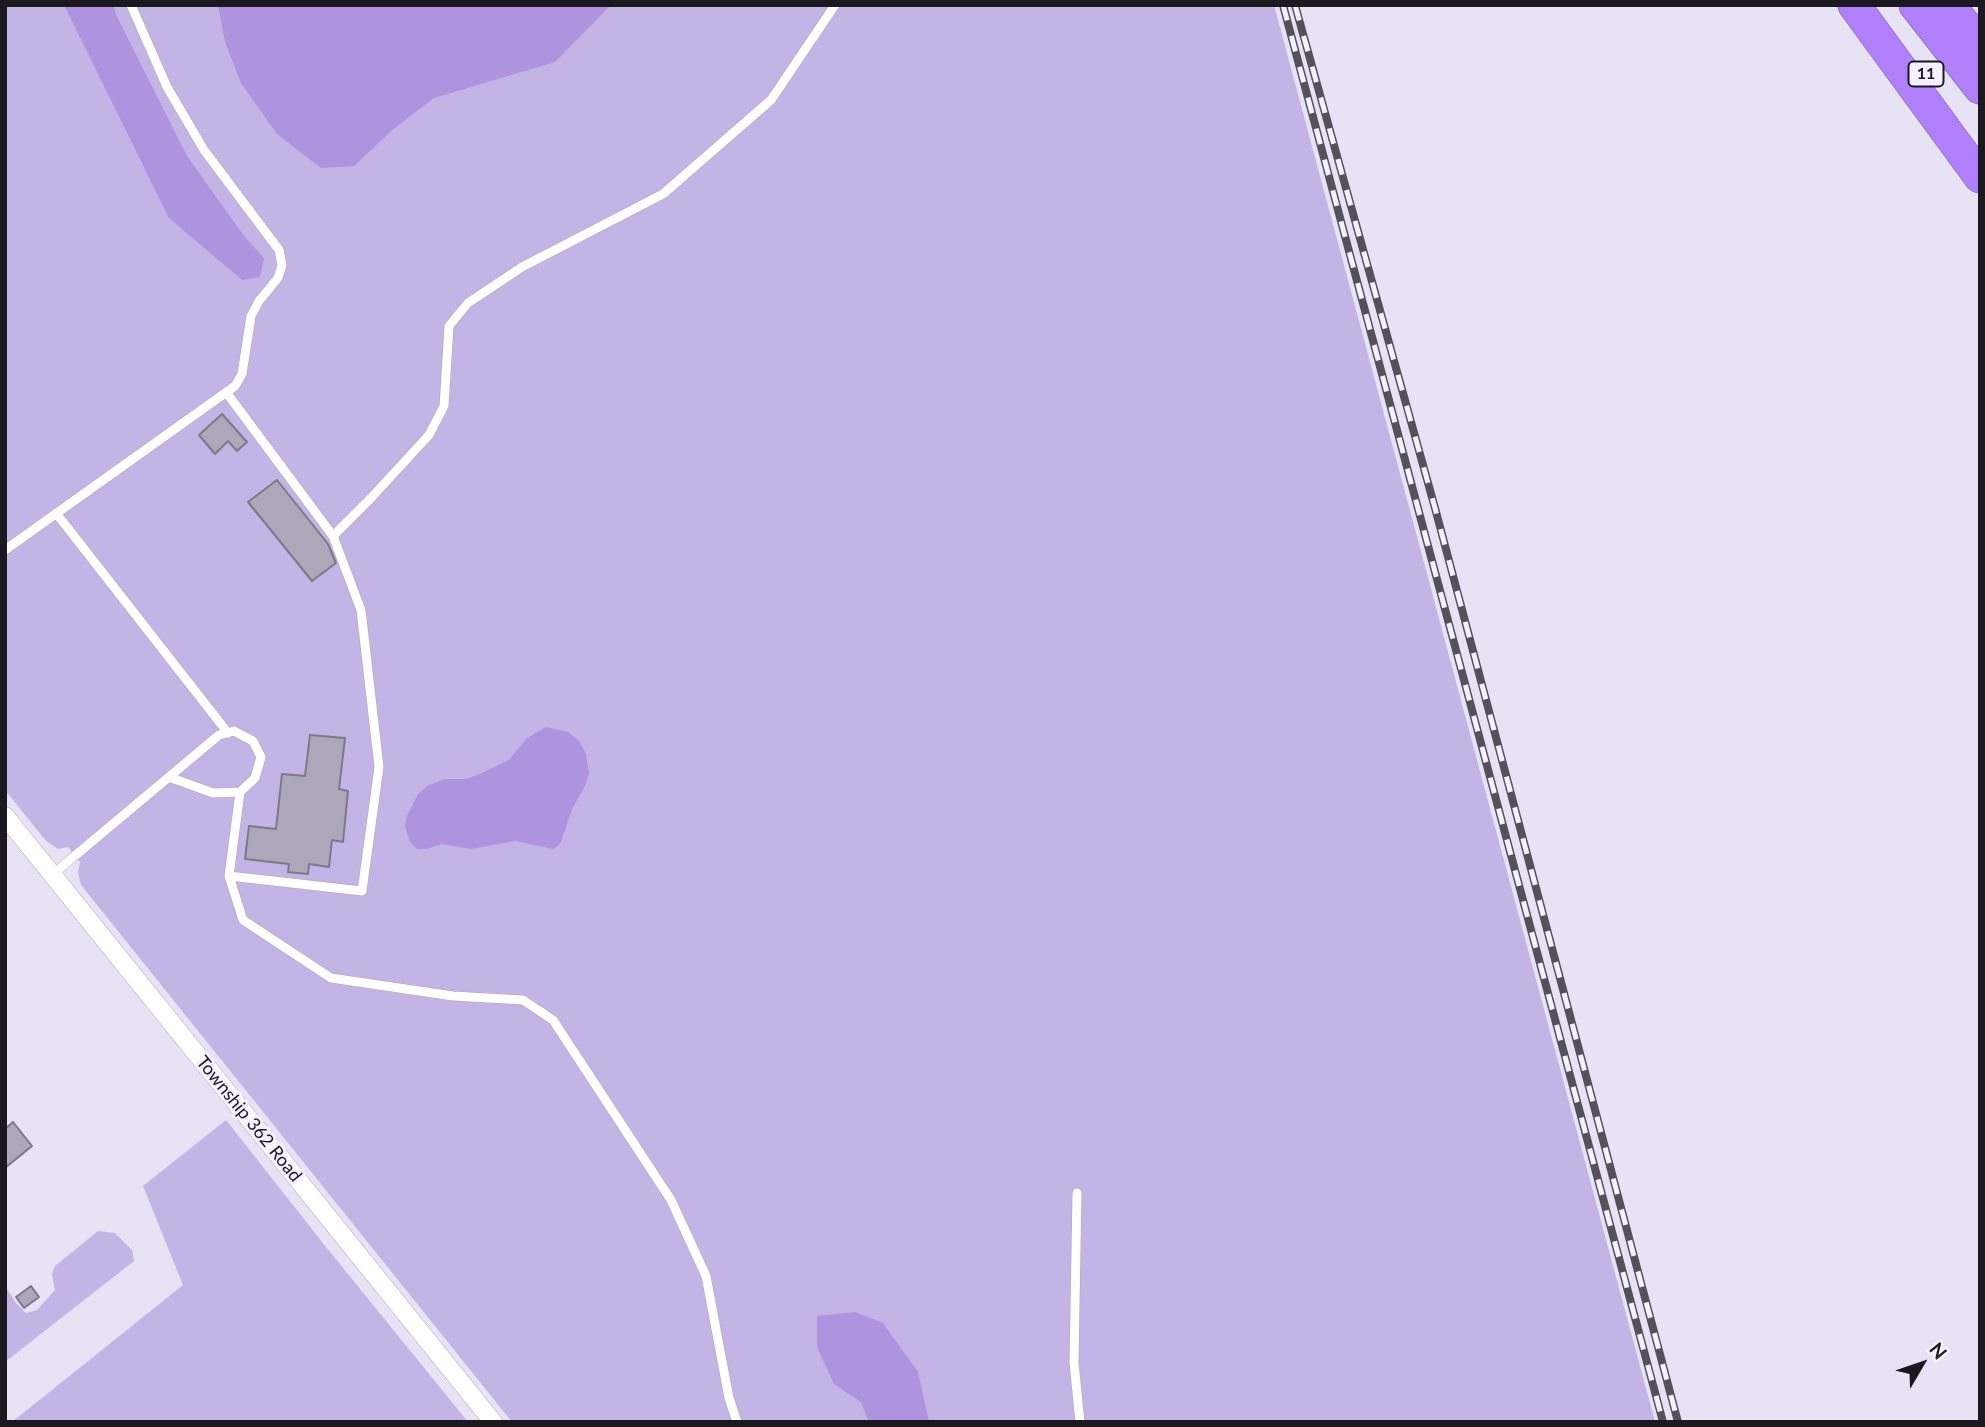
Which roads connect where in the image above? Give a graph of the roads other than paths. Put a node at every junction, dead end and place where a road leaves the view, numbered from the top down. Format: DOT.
graph roads {
  1 [pos="131,5"];
  2 [pos="835,5"];
  3 [pos="1854,5"];
  4 [pos="1872,5"];
  5 [pos="1915,5"];
  6 [pos="1949,5"];
  7 [pos="1980,44"];
  8 [pos="1980,88"];
  9 [pos="1980,144"];
  10 [pos="1980,177"];
  11 [pos="226,392"];
  12 [pos="57,513"];
  13 [pos="333,536"];
  14 [pos="5,550"];
  15 [pos="228,733"];
  16 [pos="169,777"];
  17 [pos="240,792"];
  18 [pos="5,816"];
  19 [pos="52,875"];
  20 [pos="229,876"];
  21 [pos="1077,1193"];
  22 [pos="493,1422"];
  23 [pos="737,1422"];
  24 [pos="1080,1422"];
  1 -- 11 [label="lane"];
  2 -- 13 [label="lane"];
  3 -- 10 [label="highway"];
  4 -- 9 [label="highway, 11"];
  5 -- 8 [label="highway, 11"];
  6 -- 7 [label="highway"];
  11 -- 12 [label="lane"];
  11 -- 13 [label="lane"];
  12 -- 14 [label="lane"];
  12 -- 15 [label="lane"];
  13 -- 20 [label="lane"];
  15 -- 16 [label="lane"];
  15 -- 17 [label="lane"];
  16 -- 17 [label="lane"];
  16 -- 19 [label="lane"];
  17 -- 20 [label="lane"];
  18 -- 19 [label="street, Township 362 Road"];
  19 -- 22 [label="street, Township 362 Road"];
  20 -- 23 [label="lane"];
  21 -- 24 [label="lane"];
}
